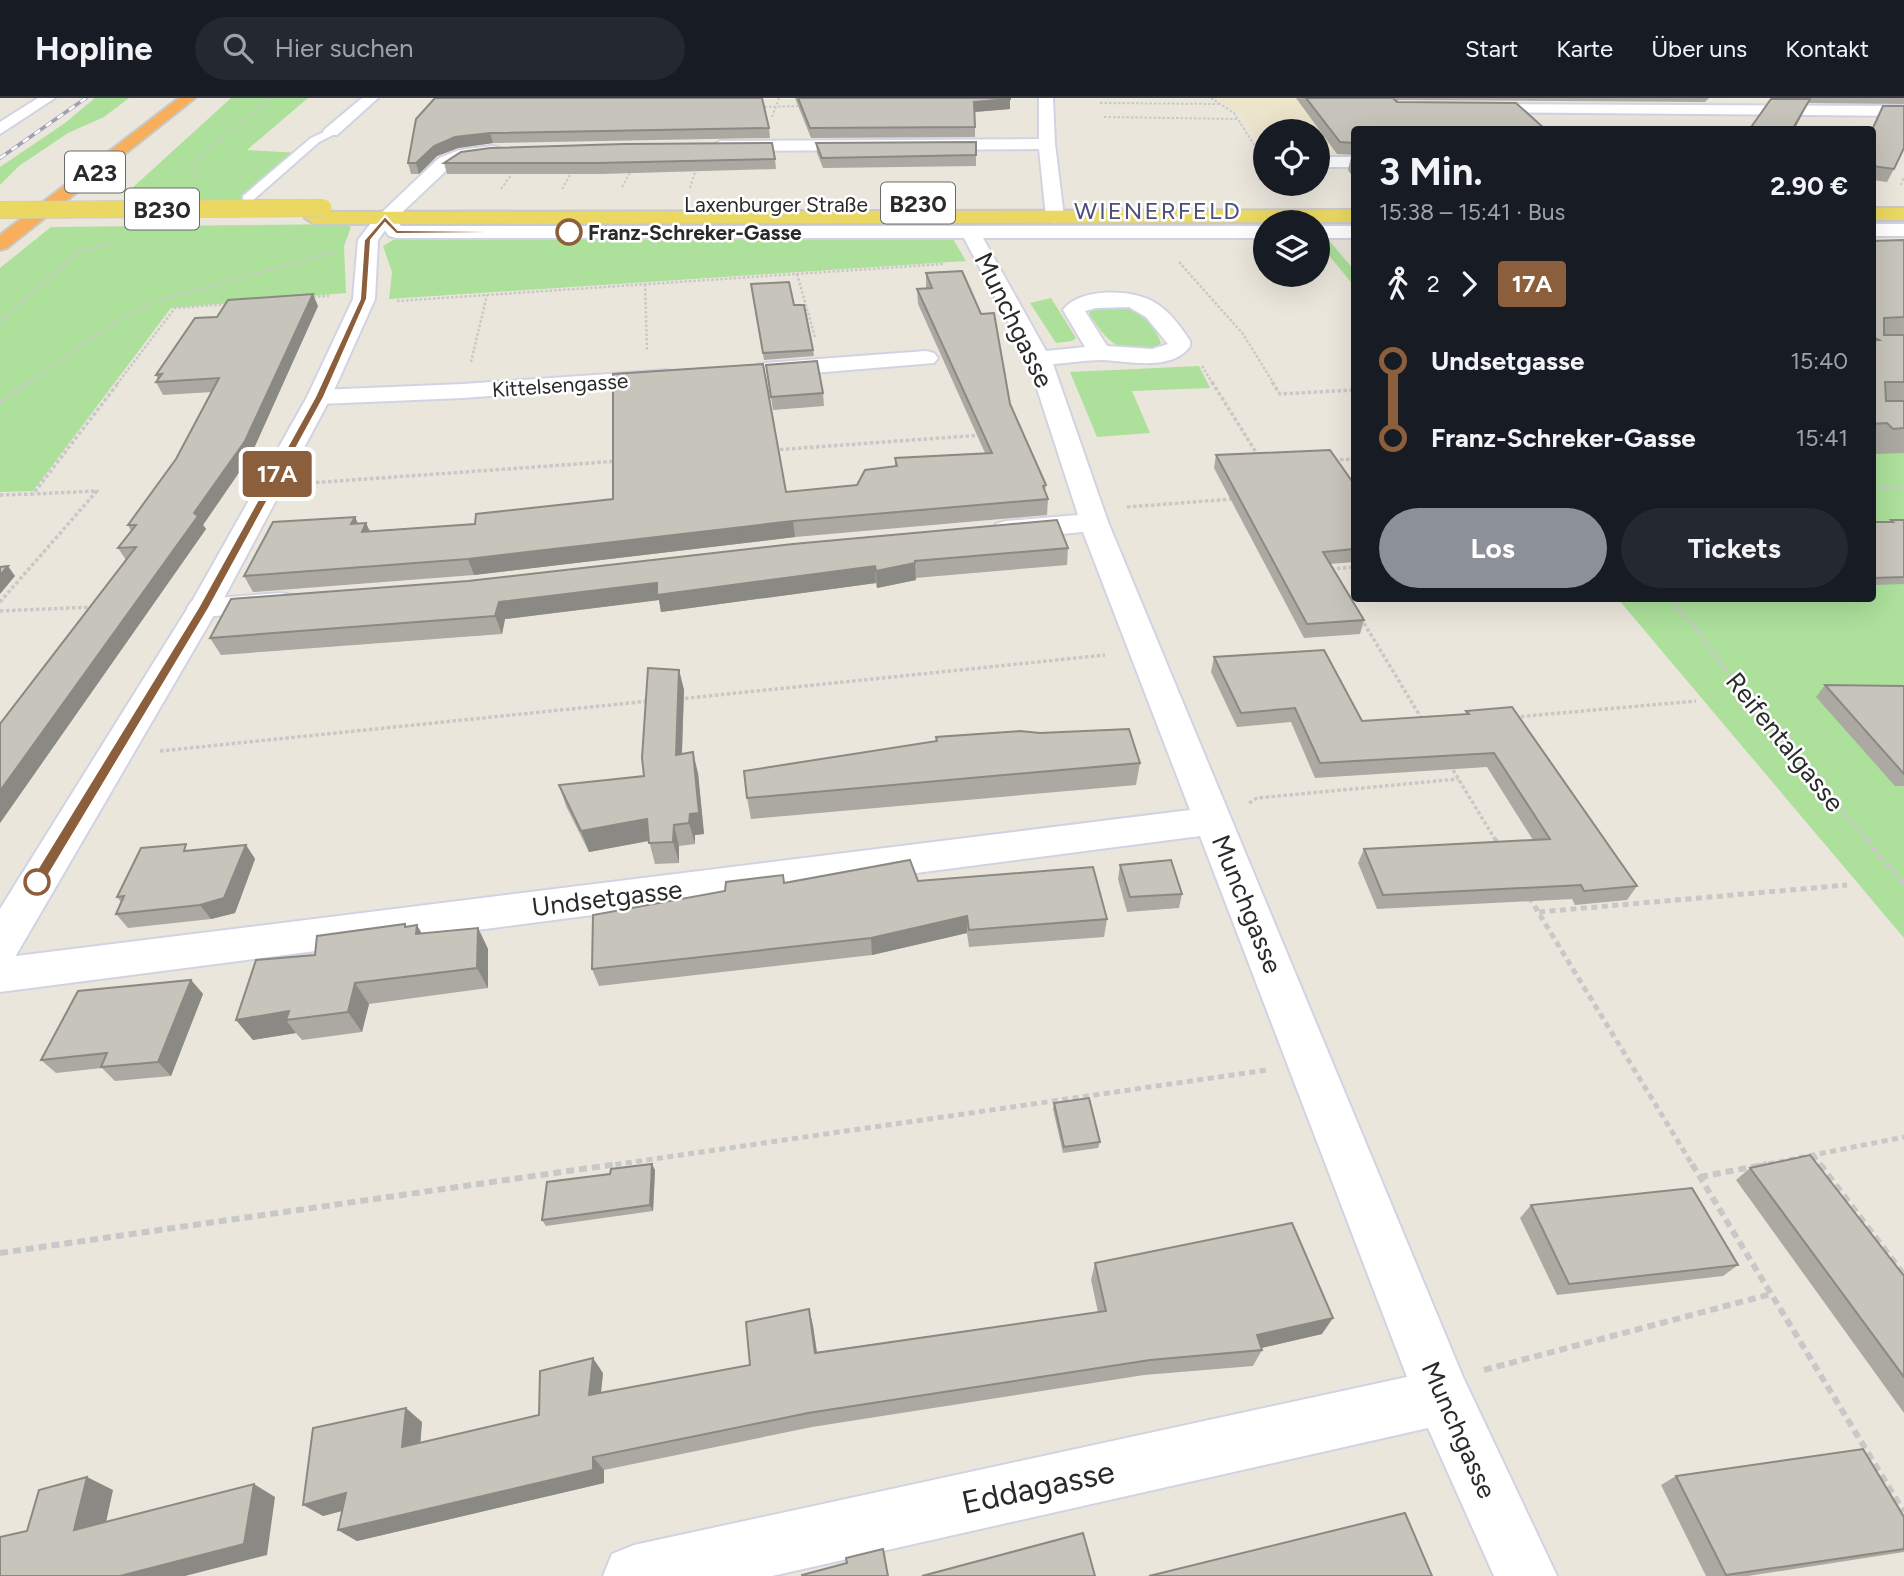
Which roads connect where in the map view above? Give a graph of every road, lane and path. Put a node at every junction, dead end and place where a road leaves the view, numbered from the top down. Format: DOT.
graph roads {
  1 [pos="48,98"];
  2 [pos="188,98"];
  3 [pos="272,98"];
  4 [pos="371,98"];
  5 [pos="779,98"];
  6 [pos="1046,98"];
  7 [pos="1211,98"];
  8 [pos="1100,103"];
  9 [pos="1220,104"];
  10 [pos="776,106"];
  11 [pos="803,106"];
  12 [pos="750,107"];
  13 [pos="1454,108"];
  14 [pos="1904,111"];
  15 [pos="1104,117"];
  16 [pos="771,118"];
  17 [pos="1238,119"];
  18 [pos="0,129"];
  19 [pos="331,132"];
  20 [pos="1253,143"];
  21 [pos="1047,144"];
  22 [pos="705,146"];
  23 [pos="505,151"];
  24 [pos="1330,162"];
  25 [pos="1351,162"];
  26 [pos="22,195"];
  27 [pos="687,198"];
  28 [pos="247,199"];
  29 [pos="1876,201"];
  30 [pos="1904,201"];
  31 [pos="1351,202"];
  32 [pos="1054,210"];
  33 [pos="0,211"];
  34 [pos="391,212"];
  35 [pos="318,213"];
  36 [pos="1876,214"];
  37 [pos="1904,214"];
  38 [pos="1351,216"];
  39 [pos="0,221"];
  40 [pos="1876,230"];
  41 [pos="1904,230"];
  42 [pos="1151,232"];
  43 [pos="1253,232"];
  44 [pos="1337,232"];
  45 [pos="115,242"];
  46 [pos="0,244"];
  47 [pos="978,247"];
  48 [pos="1351,248"];
  49 [pos="341,251"];
  50 [pos="797,274"];
  51 [pos="645,284"];
  52 [pos="487,295"];
  53 [pos="307,298"];
  54 [pos="348,299"];
  55 [pos="241,303"];
  56 [pos="0,321"];
  57 [pos="1176,350"];
  58 [pos="1100,354"];
  59 [pos="926,358"];
  60 [pos="1039,358"];
  61 [pos="824,366"];
  62 [pos="743,372"];
  63 [pos="689,376"];
  64 [pos="648,378"];
  65 [pos="1351,390"];
  66 [pos="463,391"];
  67 [pos="319,397"];
  68 [pos="0,402"];
  69 [pos="982,435"];
  70 [pos="772,450"];
  71 [pos="1351,459"];
  72 [pos="619,461"];
  73 [pos="1330,461"];
  74 [pos="1265,465"];
  75 [pos="270,485"];
  76 [pos="1876,488"];
  77 [pos="1904,488"];
  78 [pos="33,494"];
  79 [pos="0,495"];
  80 [pos="1233,499"];
  81 [pos="1094,522"];
  82 [pos="975,533"];
  83 [pos="1324,559"];
  84 [pos="1351,568"];
  85 [pos="1331,569"];
  86 [pos="1338,581"];
  87 [pos="312,599"];
  88 [pos="1673,602"];
  89 [pos="0,603"];
  90 [pos="96,607"];
  91 [pos="203,608"];
  92 [pos="0,611"];
  93 [pos="1360,617"];
  94 [pos="1105,655"];
  95 [pos="679,699"];
  96 [pos="652,701"];
  97 [pos="1696,701"];
  98 [pos="1506,718"];
  99 [pos="1425,724"];
  100 [pos="114,756"];
  101 [pos="1445,757"];
  102 [pos="1458,779"];
  103 [pos="1213,821"];
  104 [pos="1498,845"];
  105 [pos="1904,884"];
  106 [pos="1847,885"];
  107 [pos="1525,890"];
  108 [pos="1539,912"];
  109 [pos="0,945"];
  110 [pos="0,975"];
  111 [pos="1272,1070"];
  112 [pos="1904,1137"];
  113 [pos="1813,1155"];
  114 [pos="1700,1177"];
  115 [pos="0,1253"];
  116 [pos="1904,1275"];
  117 [pos="1771,1294"];
  118 [pos="1443,1397"];
  119 [pos="1904,1512"];
  120 [pos="634,1576"];
  121 [pos="1526,1576"];
  1 -- 18 [label="street"];
  2 -- 46 [label="highway, A23"];
  3 -- 28 [label="path"];
  4 -- 19 [label="street"];
  5 -- 10 [label="path"];
  6 -- 21 [label="street"];
  7 -- 9 [label="path"];
  8 -- 9 [label="path"];
  9 -- 17 [label="path"];
  10 -- 11 [label="path"];
  10 -- 12 [label="path"];
  10 -- 16 [label="path"];
  13 -- 14 [label="street"];
  15 -- 17 [label="path"];
  17 -- 20 [label="path"];
  19 -- 28 [label="lane"];
  21 -- 22 [label="street"];
  21 -- 32 [label="street"];
  22 -- 27 [label="path"];
  23 -- 34 [label="street"];
  24 -- 25 [label="street"];
  26 -- 33 [label="highway"];
  29 -- 30 [label="main road"];
  31 -- 32 [label="main road, Laxenburger Straße / B230"];
  32 -- 34 [label="main road, Laxenburger Straße / B230"];
  32 -- 38 [label="main road, Laxenburger Straße / B230"];
  33 -- 35 [label="main road, B230, bridge"];
  34 -- 35 [label="main road, Laxenburger Straße / B230"];
  34 -- 47 [label="street, Laxenburger Straße"];
  34 -- 54 [label="street"];
  35 -- 39 [label="main road, B230"];
  36 -- 37 [label="main road"];
  40 -- 41 [label="street"];
  42 -- 43 [label="street, Laxenburger Straße"];
  42 -- 47 [label="street, Laxenburger Straße"];
  42 -- 65 [label="path"];
  44 -- 48 [label="street"];
  45 -- 56 [label="path"];
  47 -- 50 [label="path"];
  47 -- 60 [label="street, Munchgasse"];
  49 -- 68 [label="path"];
  50 -- 51 [label="path"];
  50 -- 61 [label="path"];
  51 -- 52 [label="path"];
  51 -- 64 [label="path"];
  52 -- 54 [label="path"];
  52 -- 66 [label="path"];
  53 -- 54 [label="path"];
  54 -- 67 [label="street"];
  55 -- 78 [label="path"];
  57 -- 58 [label="street"];
  57 -- 58 [label="street"];
  57 -- 74 [label="path"];
  58 -- 60 [label="street"];
  59 -- 61 [label="street"];
  60 -- 81 [label="street, Munchgasse"];
  61 -- 62 [label="street"];
  63 -- 64 [label="street, Kittelsengasse"];
  64 -- 66 [label="street, Kittelsengasse"];
  66 -- 67 [label="street, Kittelsengasse"];
  67 -- 75 [label="street"];
  69 -- 70 [label="path"];
  71 -- 73 [label="path"];
  72 -- 75 [label="path"];
  75 -- 91 [label="street"];
  76 -- 77 [label="path"];
  78 -- 79 [label="path"];
  78 -- 89 [label="path"];
  80 -- 81 [label="path"];
  81 -- 82 [label="street"];
  81 -- 103 [label="street, Munchgasse"];
  83 -- 85 [label="path"];
  84 -- 85 [label="path"];
  85 -- 86 [label="path"];
  87 -- 91 [label="street"];
  88 -- 105 [label="path, Reifentalgasse"];
  90 -- 92 [label="path"];
  91 -- 100 [label="street"];
  93 -- 99 [label="path"];
  94 -- 95 [label="path"];
  96 -- 100 [label="path"];
  97 -- 98 [label="path"];
  100 -- 109 [label="street"];
  101 -- 102 [label="path"];
  102 -- 103 [label="path"];
  102 -- 104 [label="path"];
  103 -- 110 [label="street, Undsetgasse"];
  103 -- 118 [label="street, Munchgasse"];
  106 -- 108 [label="path"];
  107 -- 108 [label="path"];
  108 -- 114 [label="path"];
  111 -- 115 [label="path"];
  112 -- 113 [label="path"];
  113 -- 114 [label="path"];
  113 -- 116 [label="path"];
  114 -- 117 [label="path"];
  117 -- 118 [label="path"];
  117 -- 119 [label="path"];
  118 -- 120 [label="street, Eddagasse"];
  118 -- 121 [label="street, Munchgasse"];
}
